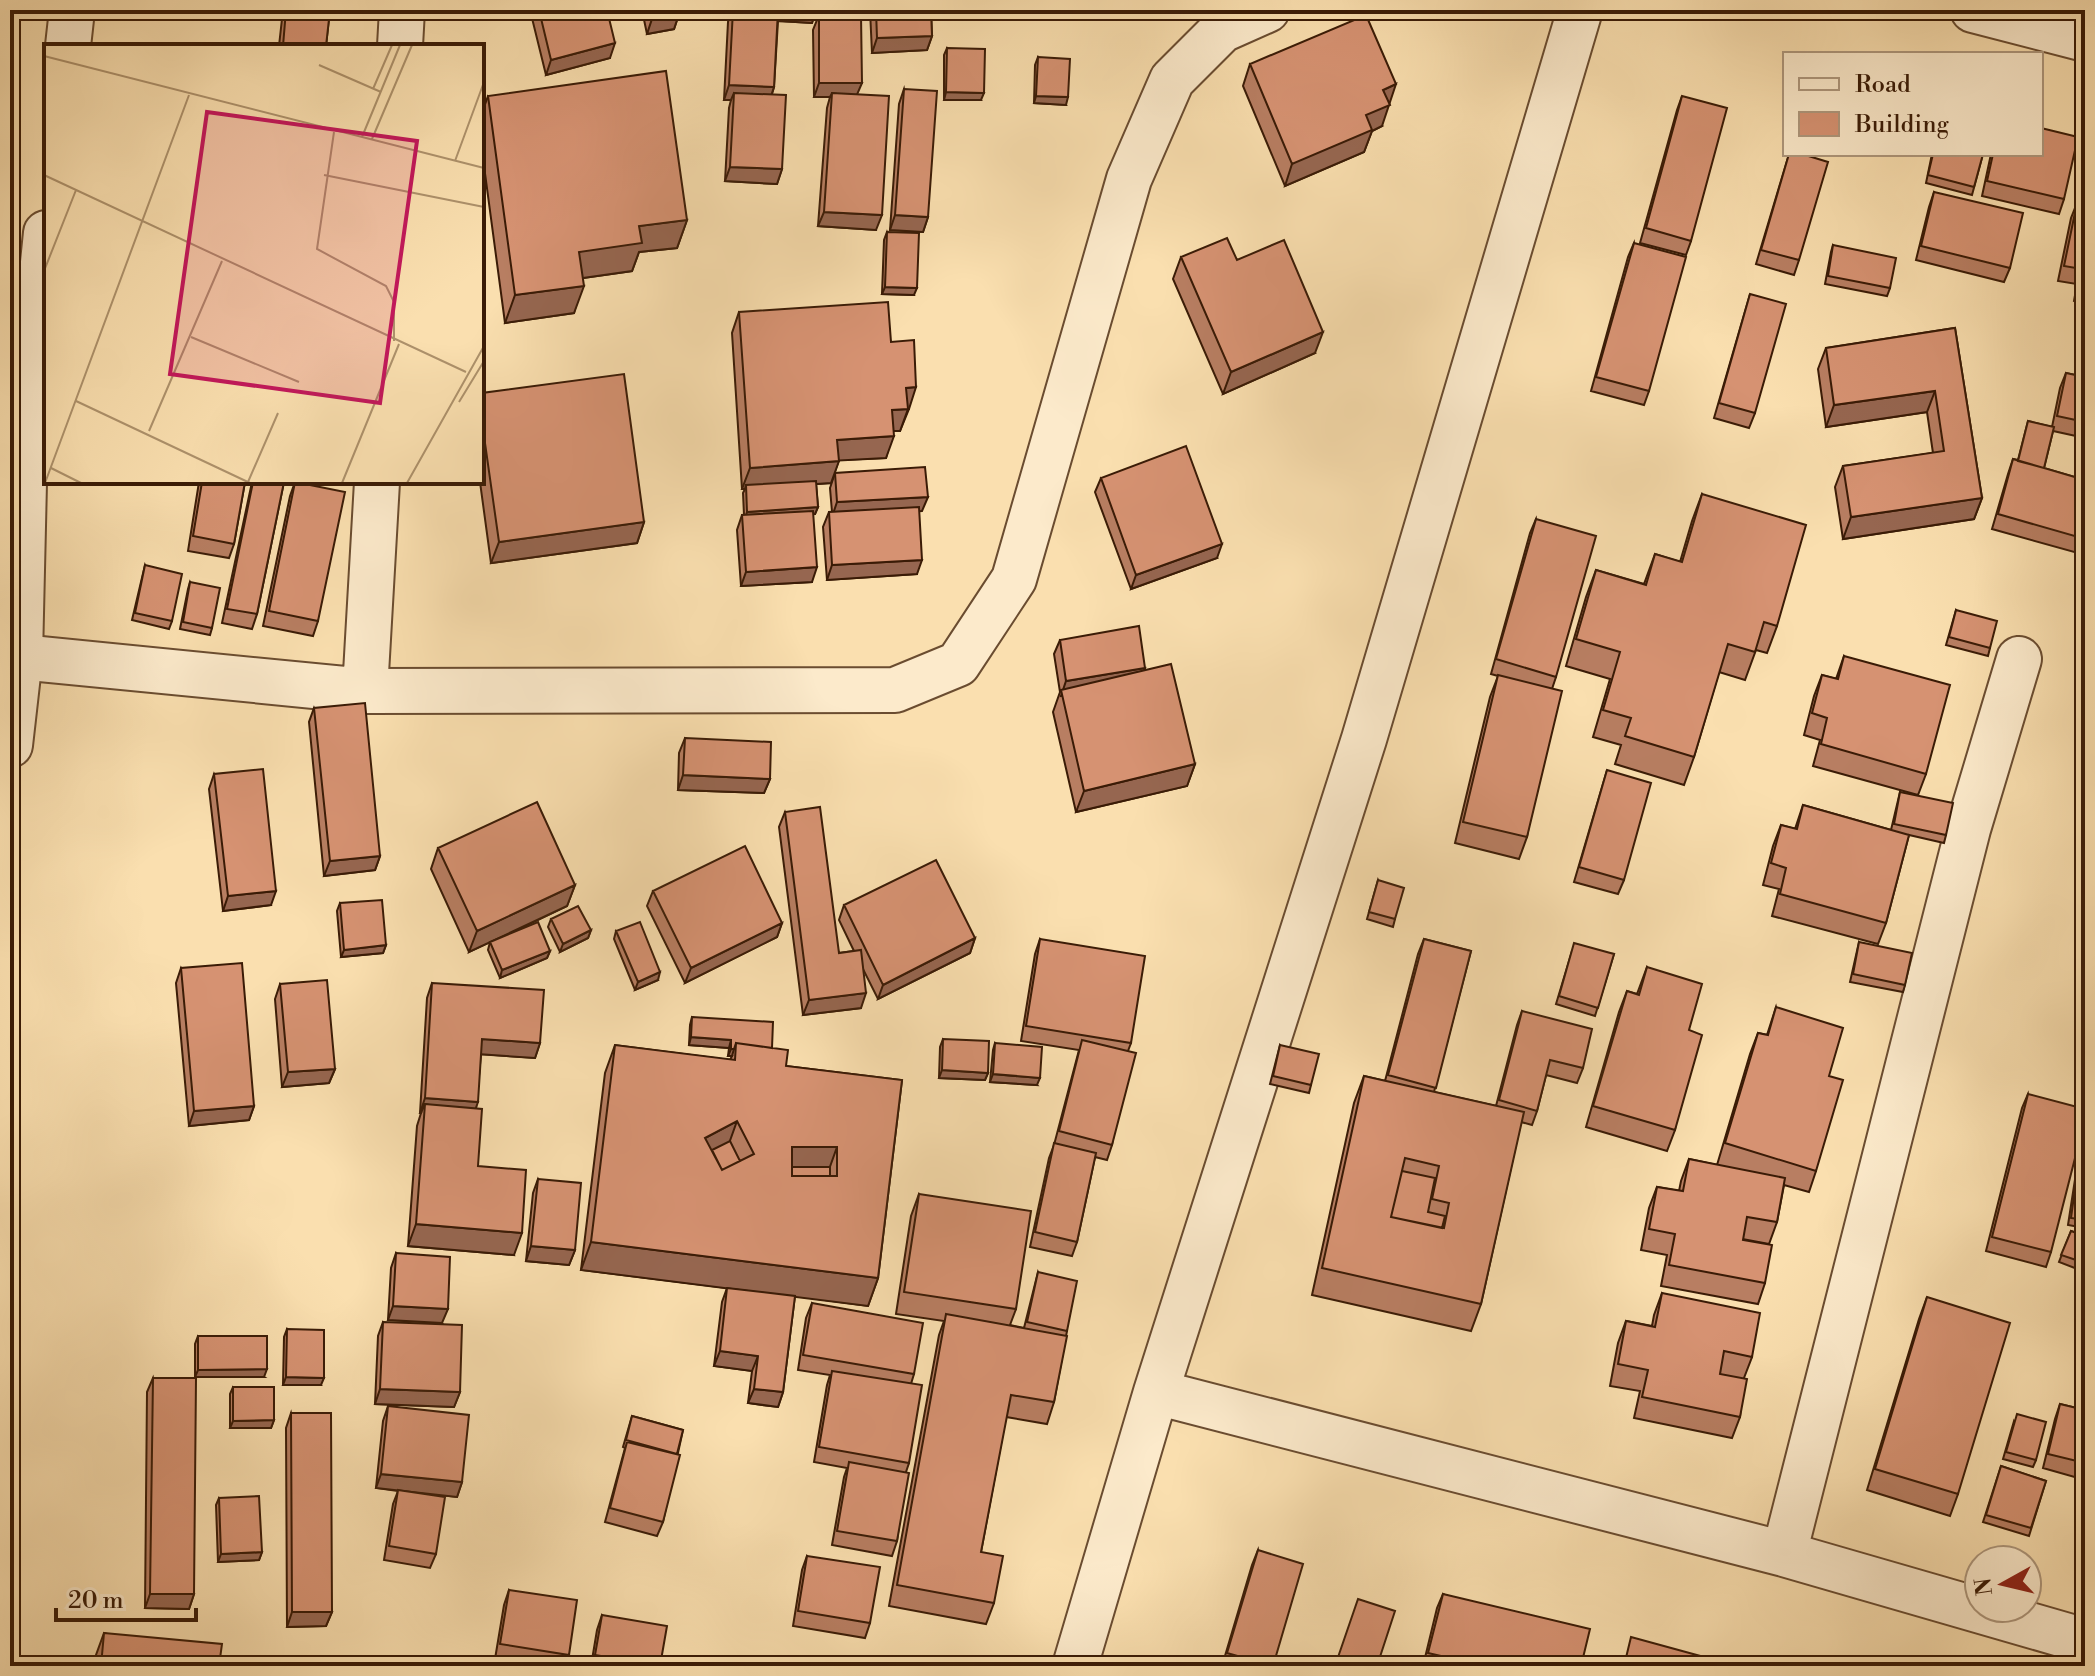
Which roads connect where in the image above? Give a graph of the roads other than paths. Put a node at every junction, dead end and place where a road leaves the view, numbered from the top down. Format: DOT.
graph roads {
  1 [pos="72,10"];
  2 [pos="402,10"];
  3 [pos="1267,10"];
  4 [pos="1580,10"];
  5 [pos="1973,10"];
  6 [pos="2085,39"];
  7 [pos="68,44"];
  8 [pos="400,44"];
  9 [pos="44,253"];
  10 [pos="377,484"];
  11 [pos="20,657"];
  12 [pos="2019,659"];
  13 [pos="365,691"];
  14 [pos="10,745"];
  15 [pos="1156,1392"];
  16 [pos="1784,1554"];
  17 [pos="2085,1641"];
  18 [pos="1075,1666"];
  1 -- 7 [label="street"];
  2 -- 8 [label="street"];
  3 -- 13 [label="street"];
  4 -- 15 [label="street"];
  5 -- 6 [label="street"];
  9 -- 11 [label="street"];
  10 -- 13 [label="street"];
  11 -- 13 [label="street"];
  11 -- 14 [label="street"];
  12 -- 16 [label="street"];
  15 -- 16 [label="street"];
  15 -- 18 [label="street"];
  16 -- 17 [label="street"];
}
